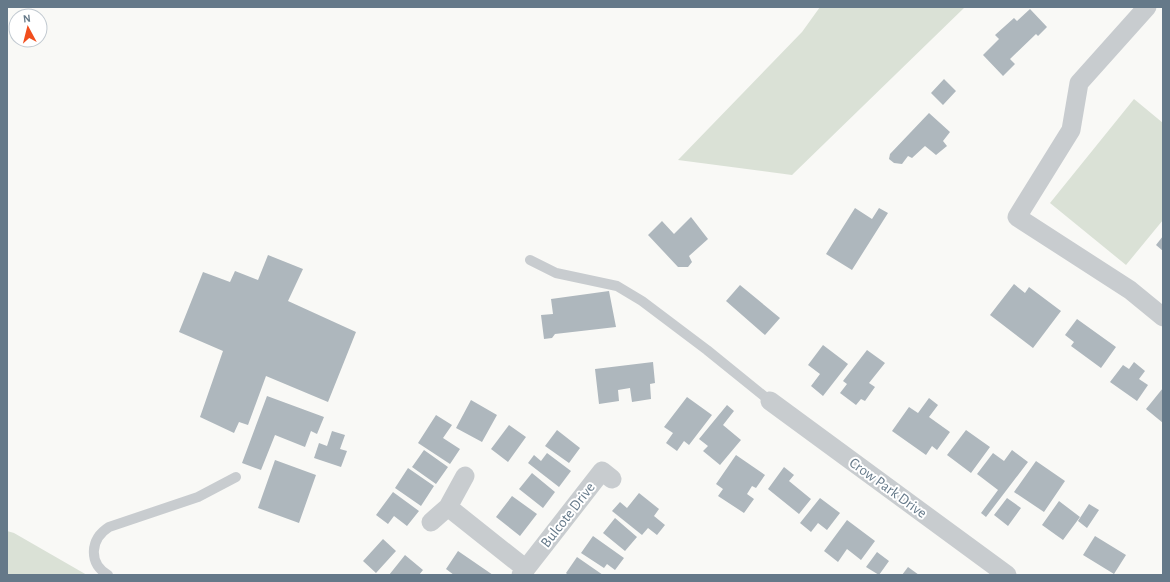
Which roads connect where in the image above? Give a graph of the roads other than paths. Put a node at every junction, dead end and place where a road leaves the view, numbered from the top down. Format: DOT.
graph roads {
  1 [pos="1147,7"];
  2 [pos="530,260"];
  3 [pos="1163,317"];
  4 [pos="770,401"];
  5 [pos="602,471"];
  6 [pos="465,476"];
  7 [pos="236,477"];
  8 [pos="448,508"];
  9 [pos="431,522"];
  10 [pos="524,572"];
  11 [pos="108,575"];
  12 [pos="1007,575"];
  1 -- 3 [label="street"];
  2 -- 4 [label="lane"];
  4 -- 12 [label="street, Crow Park Drive"];
  5 -- 10 [label="street, Bulcote Drive"];
  6 -- 8 [label="street"];
  7 -- 11 [label="lane"];
  8 -- 9 [label="street"];
  8 -- 10 [label="street, Bulcote Drive"];
}
